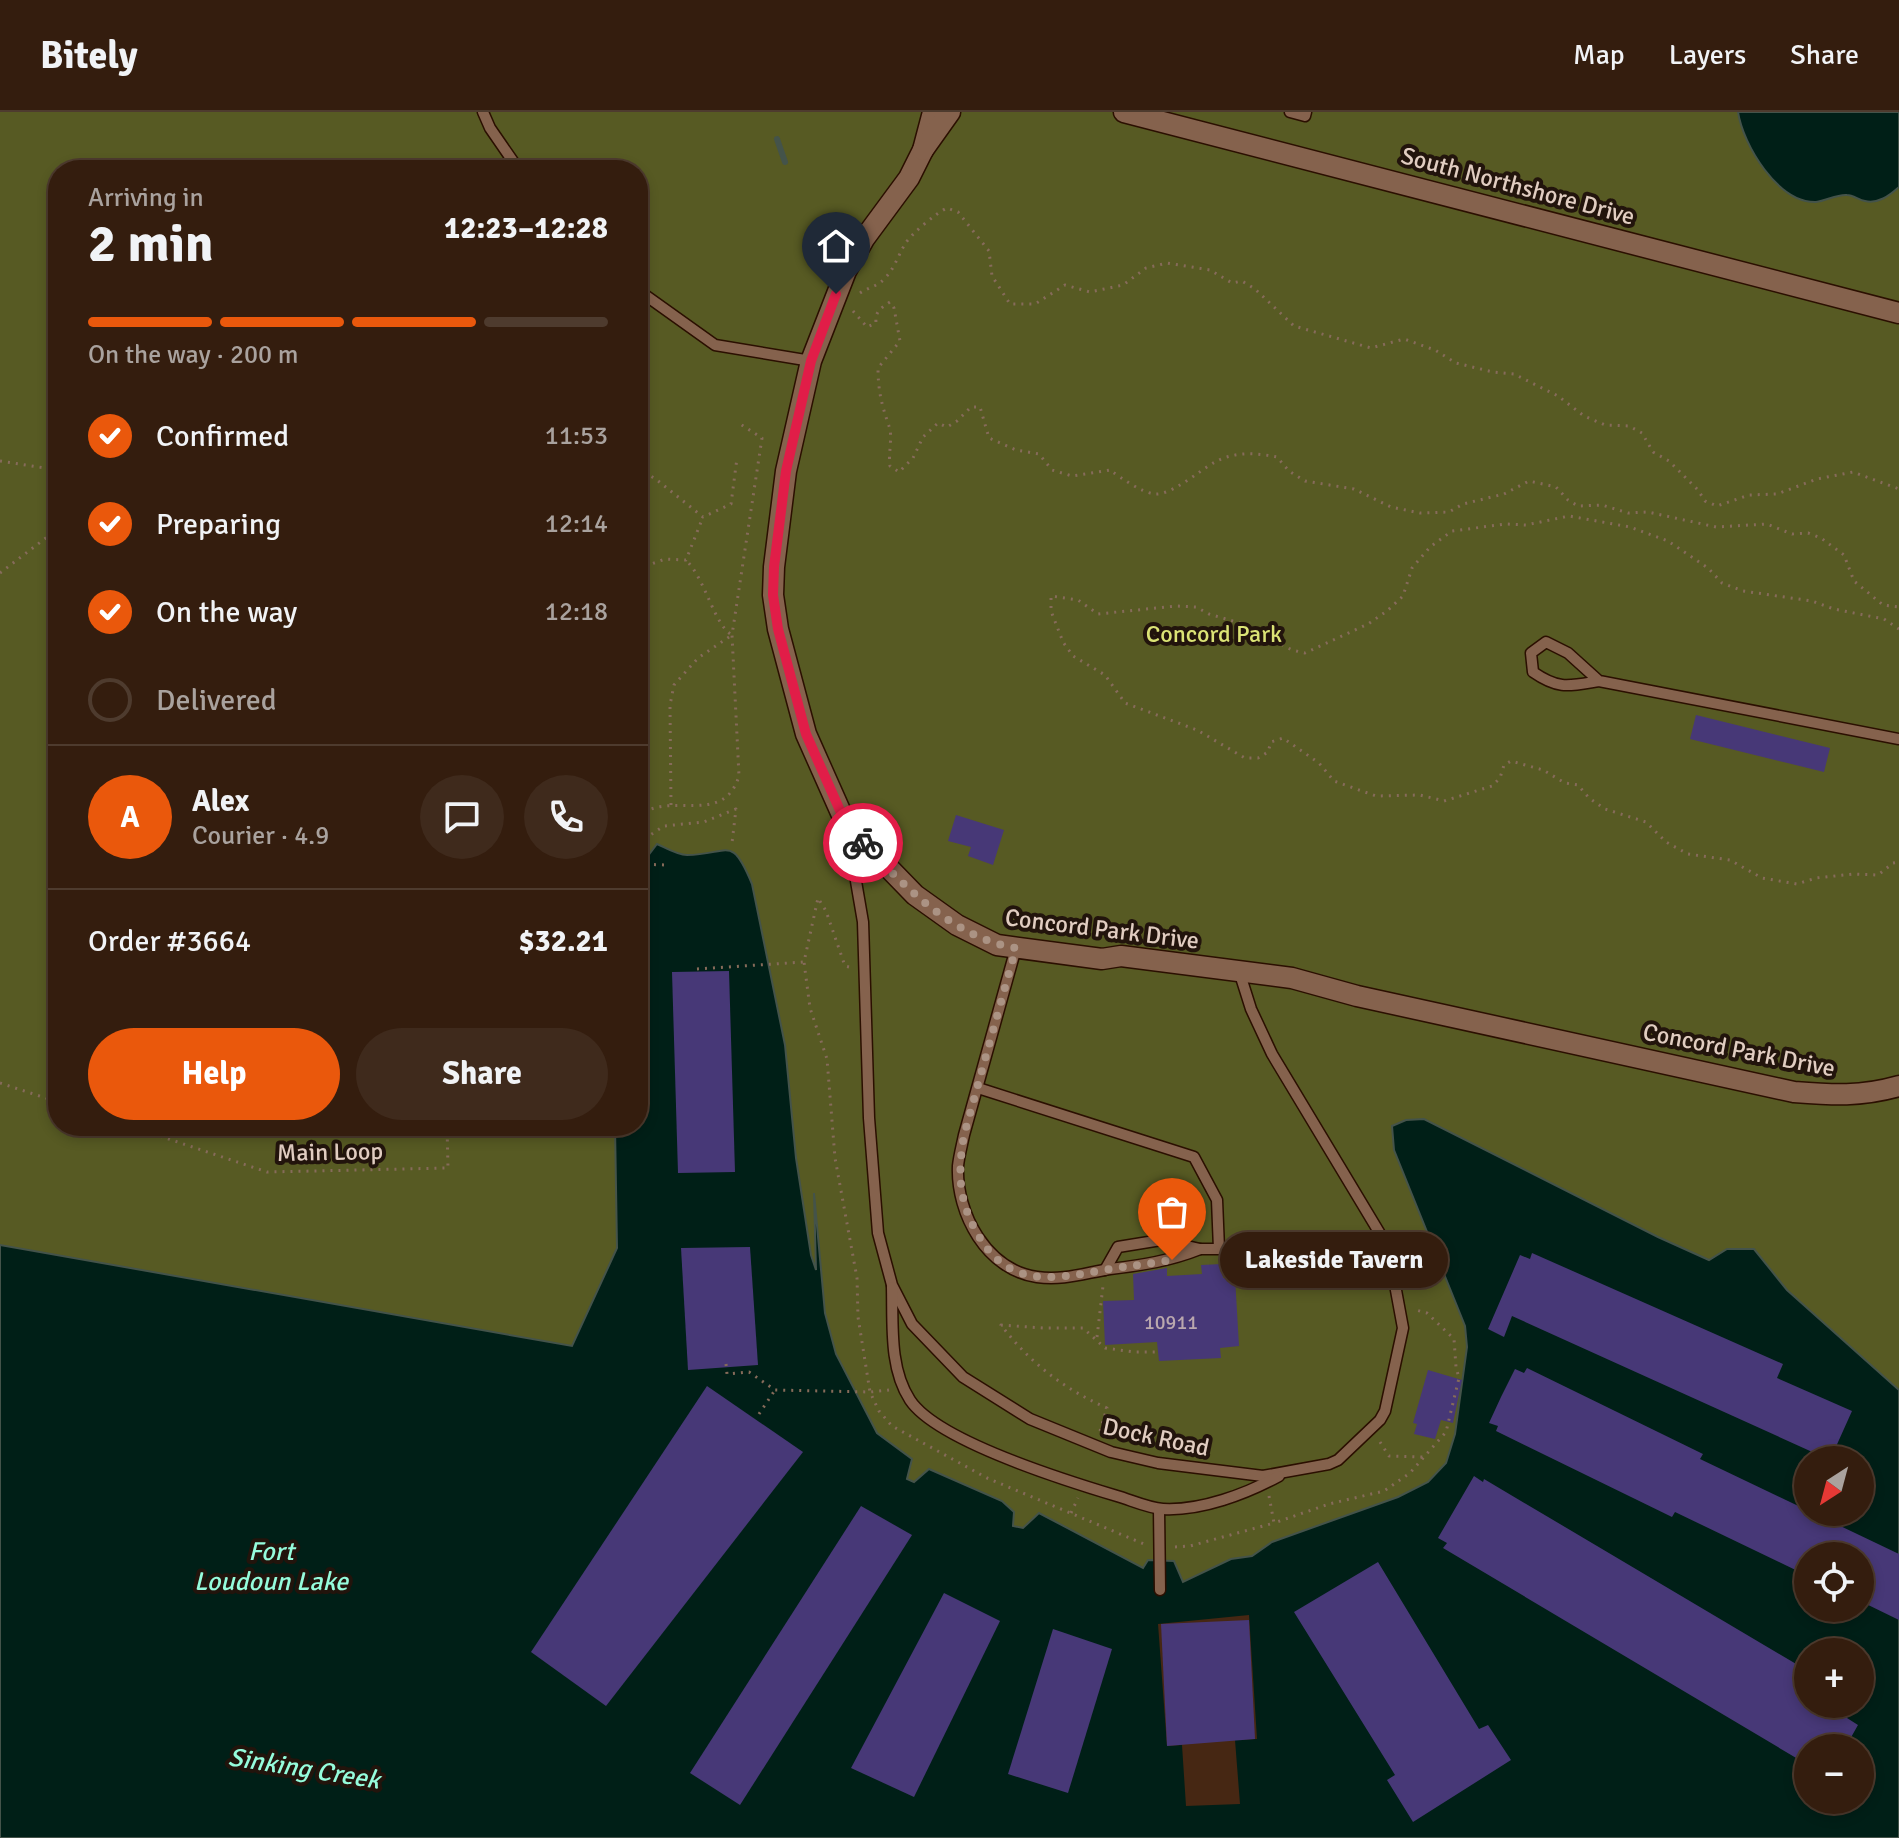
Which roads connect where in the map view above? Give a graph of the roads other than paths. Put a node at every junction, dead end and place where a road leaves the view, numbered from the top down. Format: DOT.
graph roads {
  1 [pos="483,112"];
  2 [pos="933,112"];
  3 [pos="950,112"];
  4 [pos="1124,112"];
  5 [pos="1290,112"];
  6 [pos="1306,112"];
  7 [pos="1150,115"];
  8 [pos="923,150"];
  9 [pos="512,160"];
  10 [pos="648,297"];
  11 [pos="1899,313"];
  12 [pos="811,361"];
  13 [pos="1599,681"];
  14 [pos="1899,739"];
  15 [pos="846,824"];
  16 [pos="1016,948"];
  17 [pos="1239,971"];
  18 [pos="1899,1086"];
  19 [pos="978,1088"];
  20 [pos="1200,1249"];
  21 [pos="1105,1270"];
  22 [pos="892,1285"];
  23 [pos="1288,1471"];
  24 [pos="1159,1509"];
  25 [pos="1160,1590"];
  1 -- 9 [label="lane"];
  2 -- 8 [label="street, Concord Park Drive"];
  3 -- 8 [label="street"];
  4 -- 7 [label="street, South Northshore Drive"];
  5 -- 6 [label="lane"];
  7 -- 11 [label="street, South Northshore Drive"];
  8 -- 12 [label="street, Concord Park Drive"];
  10 -- 12 [label="lane"];
  12 -- 15 [label="street, Concord Park Drive"];
  13 -- 13 [label="lane"];
  13 -- 14 [label="lane"];
  15 -- 16 [label="street, Concord Park Drive"];
  15 -- 22 [label="lane, Dock Road"];
  16 -- 17 [label="street, Concord Park Drive"];
  16 -- 19 [label="lane"];
  17 -- 18 [label="street, Concord Park Drive"];
  17 -- 23 [label="lane, Dock Road"];
  19 -- 20 [label="lane"];
  19 -- 21 [label="lane"];
  20 -- 21 [label="lane"];
  20 -- 21 [label="lane"];
  22 -- 23 [label="lane, Dock Road"];
  22 -- 24 [label="lane"];
  23 -- 24 [label="lane"];
  24 -- 25 [label="lane"];
}
